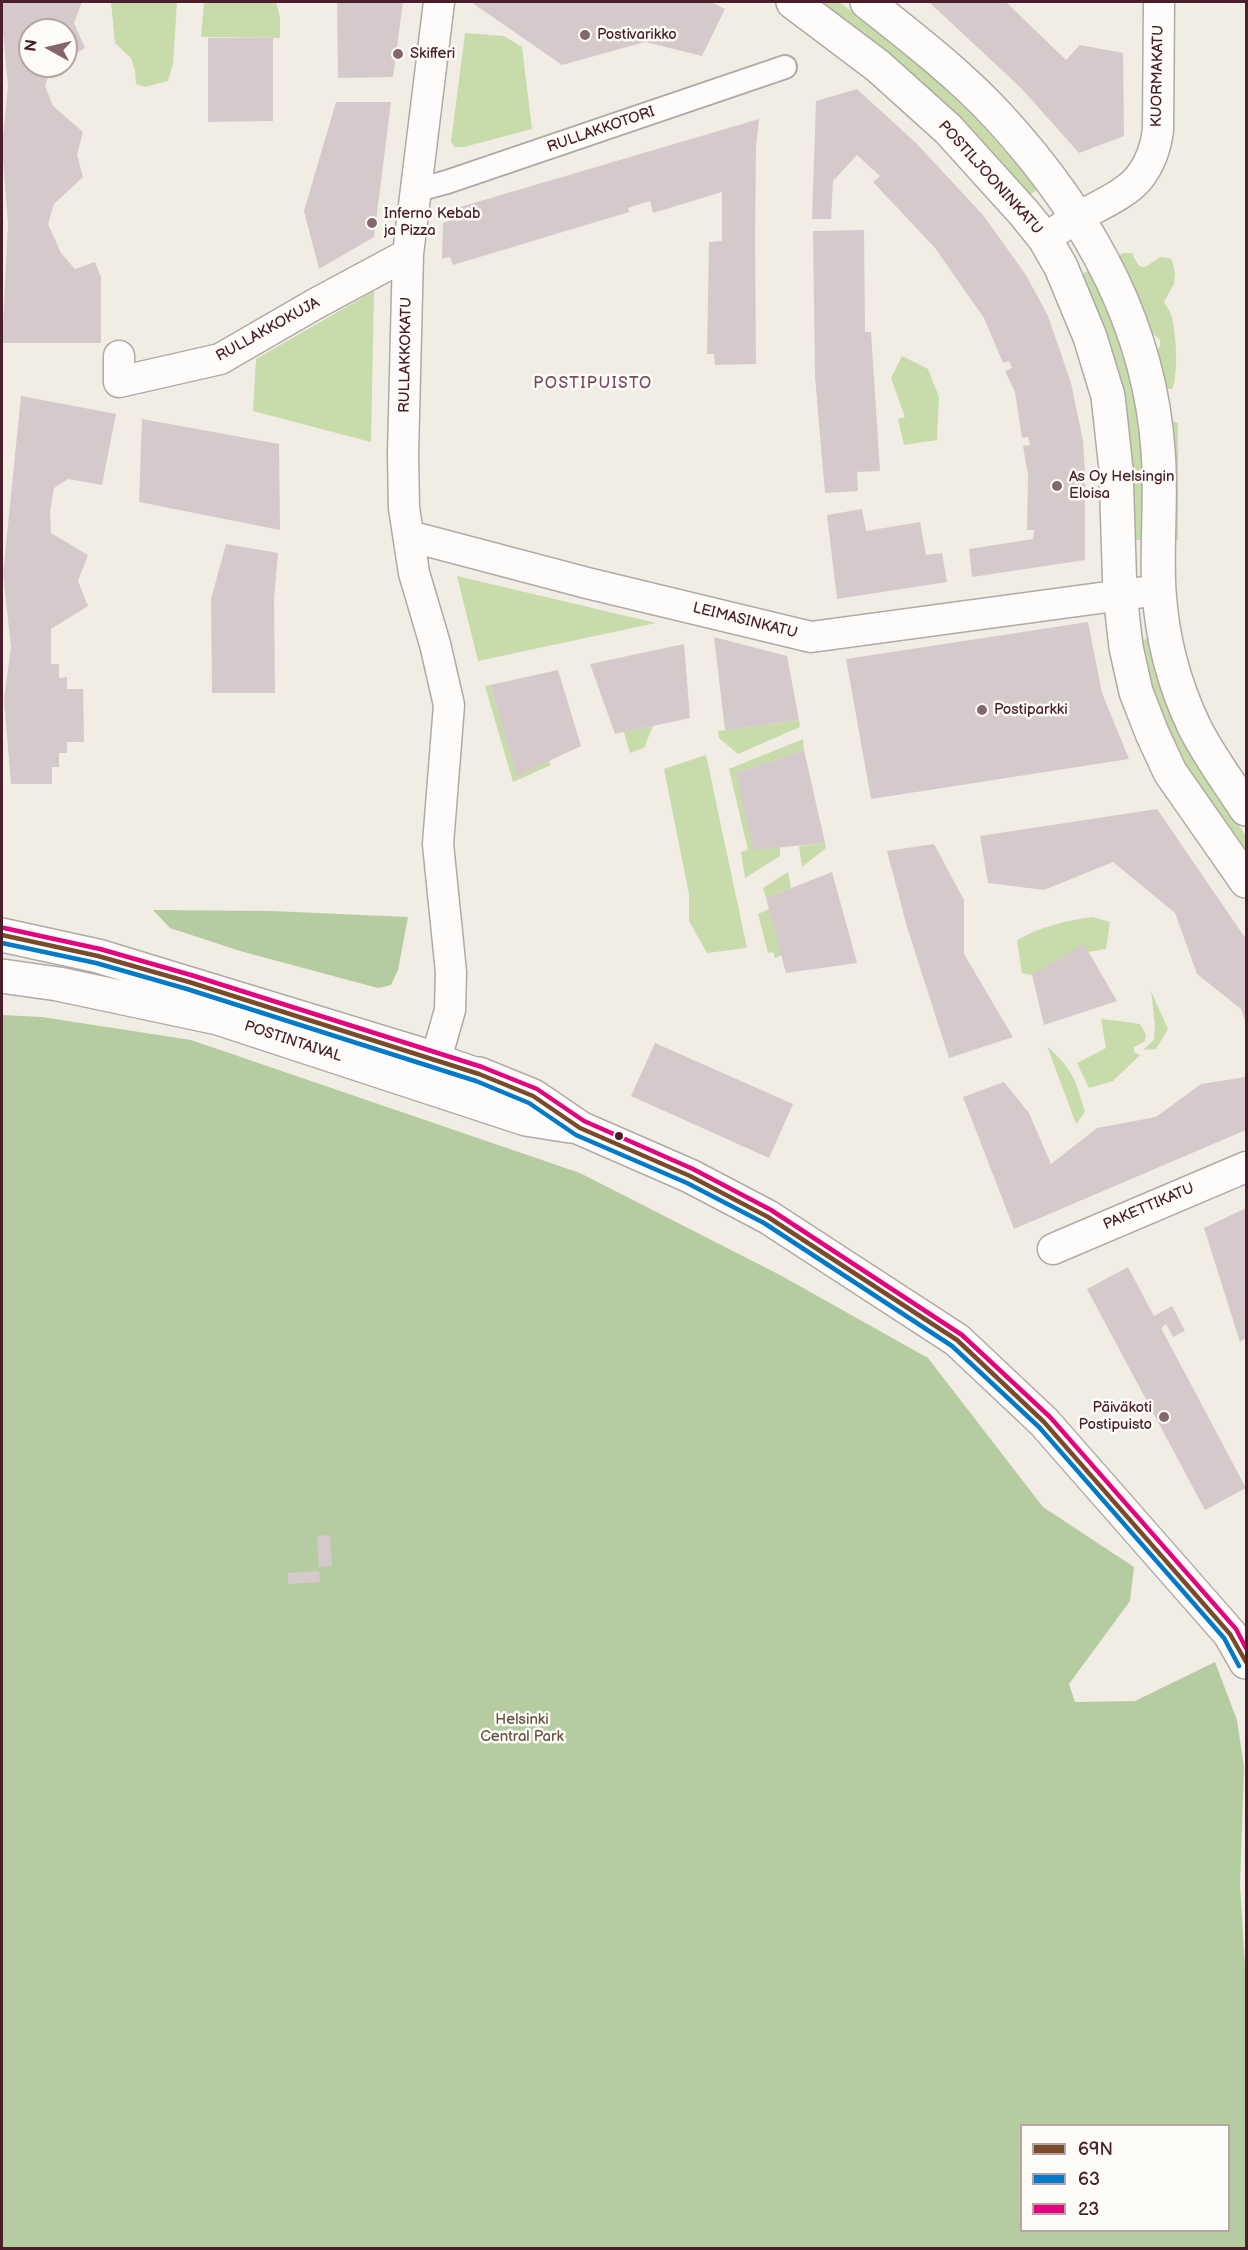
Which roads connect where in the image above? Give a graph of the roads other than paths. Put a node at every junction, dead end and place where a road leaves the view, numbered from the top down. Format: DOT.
graph roads {
  1 [pos="439,2"];
  2 [pos="793,2"];
  3 [pos="867,2"];
  4 [pos="1159,2"];
  5 [pos="785,67"];
  6 [pos="417,190"];
  7 [pos="1079,217"];
  8 [pos="1045,239"];
  9 [pos="408,254"];
  10 [pos="119,369"];
  11 [pos="408,536"];
  12 [pos="1159,590"];
  13 [pos="1120,594"];
  14 [pos="1246,809"];
  15 [pos="1246,880"];
  16 [pos="2,935"];
  17 [pos="2,976"];
  18 [pos="430,1073"];
  19 [pos="479,1074"];
  20 [pos="580,1128"];
  21 [pos="1246,1167"];
  22 [pos="1053,1249"];
  23 [pos="1246,1662"];
  1 -- 6 [label="street, RULLAKKOKATU"];
  2 -- 8 [label="street, POSTILJOONINKATU"];
  3 -- 7 [label="street"];
  4 -- 7 [label="street, KUORMAKATU"];
  5 -- 6 [label="street, RULLAKKOTORI"];
  6 -- 9 [label="street, RULLAKKOKATU"];
  7 -- 8 [label="street, KUORMAKATU"];
  7 -- 12 [label="street"];
  8 -- 13 [label="street, POSTILJOONINKATU"];
  9 -- 10 [label="street, RULLAKKOKUJA"];
  9 -- 11 [label="street, RULLAKKOKATU"];
  11 -- 13 [label="street, LEIMASINKATU"];
  11 -- 18 [label="street, RULLAKKOKATU"];
  12 -- 13 [label="street, LEIMASINKATU"];
  12 -- 14 [label="street"];
  13 -- 15 [label="street, POSTILJOONINKATU"];
  16 -- 18 [label="street, POSTINTAIVAL"];
  17 -- 18 [label="street, POSTINTAIVAL"];
  18 -- 19 [label="street, POSTINTAIVAL"];
  18 -- 20 [label="street, POSTINTAIVAL"];
  19 -- 20 [label="street, POSTINTAIVAL"];
  20 -- 23 [label="street, POSTINTAIVAL"];
  21 -- 22 [label="street, PAKETTIKATU"];
}
